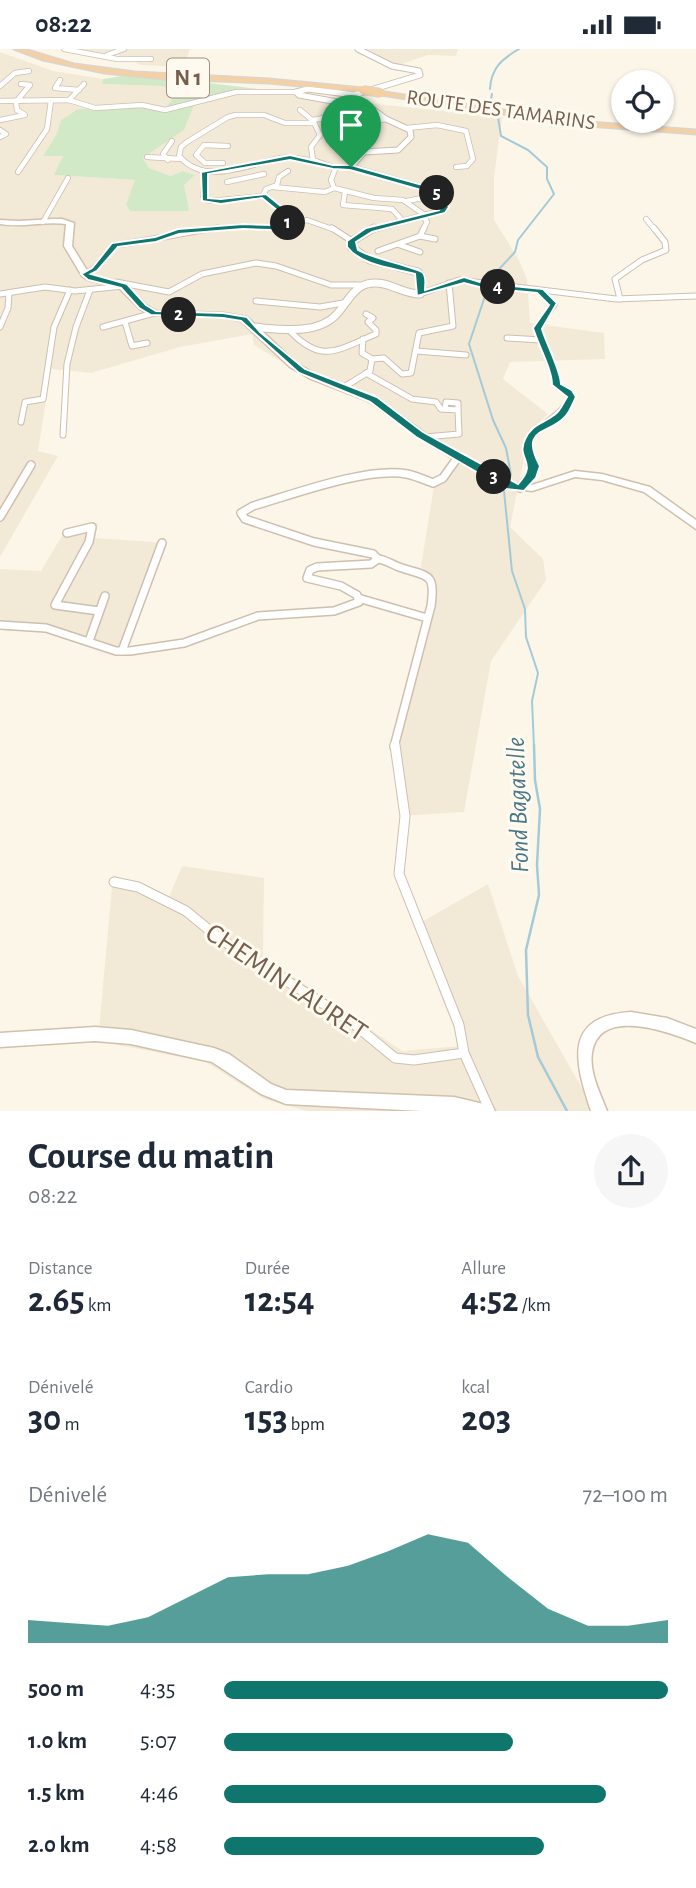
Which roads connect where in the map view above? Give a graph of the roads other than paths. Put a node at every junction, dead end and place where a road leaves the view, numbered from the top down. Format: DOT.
graph roads {
  1 [pos="17,49"];
  2 [pos="29,49"];
  3 [pos="64,49"];
  4 [pos="124,49"];
  5 [pos="358,49"];
  6 [pos="107,55"];
  7 [pos="151,59"];
  8 [pos="29,71"];
  9 [pos="60,80"];
  10 [pos="21,84"];
  11 [pos="84,84"];
  12 [pos="0,86"];
  13 [pos="365,89"];
  14 [pos="380,89"];
  15 [pos="79,90"];
  16 [pos="296,92"];
  17 [pos="69,100"];
  18 [pos="0,101"];
  19 [pos="51,101"];
  20 [pos="16,102"];
  21 [pos="300,110"];
  22 [pos="386,119"];
  23 [pos="0,120"];
  24 [pos="313,122"];
  25 [pos="407,128"];
  26 [pos="696,129"];
  27 [pos="0,130"];
  28 [pos="0,137"];
  29 [pos="172,141"];
  30 [pos="358,142"];
  31 [pos="215,145"];
  32 [pos="228,146"];
  33 [pos="362,153"];
  34 [pos="147,157"];
  35 [pos="181,159"];
  36 [pos="168,160"];
  37 [pos="314,161"];
  38 [pos="223,163"];
  39 [pos="254,165"];
  40 [pos="335,167"];
  41 [pos="351,167"];
  42 [pos="456,167"];
  43 [pos="228,171"];
  44 [pos="288,171"];
  45 [pos="18,172"];
  46 [pos="205,172"];
  47 [pos="264,174"];
  48 [pos="68,178"];
  49 [pos="227,182"];
  50 [pos="271,187"];
  51 [pos="334,188"];
  52 [pos="345,192"];
  53 [pos="263,195"];
  54 [pos="422,198"];
  55 [pos="407,201"];
  56 [pos="424,216"];
  57 [pos="646,219"];
  58 [pos="295,221"];
  59 [pos="403,221"];
  60 [pos="0,222"];
  61 [pos="43,222"];
  62 [pos="420,236"];
  63 [pos="435,239"];
  64 [pos="352,241"];
  65 [pos="400,244"];
  66 [pos="378,251"];
  67 [pos="420,252"];
  68 [pos="85,274"];
  69 [pos="110,282"];
  70 [pos="449,283"];
  71 [pos="364,285"];
  72 [pos="124,286"];
  73 [pos="90,290"];
  74 [pos="70,291"];
  75 [pos="540,291"];
  76 [pos="9,293"];
  77 [pos="0,294"];
  78 [pos="420,294"];
  79 [pos="696,296"];
  80 [pos="620,299"];
  81 [pos="256,302"];
  82 [pos="343,303"];
  83 [pos="154,313"];
  84 [pos="366,314"];
  85 [pos="125,322"];
  86 [pos="0,327"];
  87 [pos="103,327"];
  88 [pos="253,327"];
  89 [pos="289,330"];
  90 [pos="507,338"];
  91 [pos="363,339"];
  92 [pos="541,340"];
  93 [pos="147,343"];
  94 [pos="416,351"];
  95 [pos="466,355"];
  96 [pos="372,359"];
  97 [pos="366,373"];
  98 [pos="344,387"];
  99 [pos="21,422"];
  100 [pos="63,435"];
  101 [pos="425,437"];
  102 [pos="458,457"];
  103 [pos="38,470"];
  104 [pos="520,488"];
  105 [pos="0,517"];
  106 [pos="696,525"];
  107 [pos="67,533"];
  108 [pos="162,543"];
  109 [pos="377,559"];
  110 [pos="104,596"];
  111 [pos="358,598"];
  112 [pos="99,611"];
  113 [pos="427,618"];
  114 [pos="0,625"];
  115 [pos="89,641"];
  116 [pos="122,651"];
  117 [pos="114,882"];
  118 [pos="696,1036"];
  119 [pos="0,1039"];
  120 [pos="464,1053"];
  121 [pos="489,1111"];
  122 [pos="599,1111"];
  1 -- 13 [label="highway, ROUTE DES TAMARINS / N 1"];
  2 -- 13 [label="highway, ROUTE DES TAMARINS / N 1"];
  3 -- 6 [label="street"];
  4 -- 6 [label="street"];
  5 -- 14 [label="street"];
  6 -- 7 [label="street"];
  8 -- 12 [label="street"];
  9 -- 15 [label="street"];
  10 -- 20 [label="street"];
  11 -- 15 [label="street"];
  13 -- 14 [label="highway, ROUTE DES TAMARINS / N 1, bridge"];
  13 -- 16 [label="street"];
  14 -- 26 [label="highway, ROUTE DES TAMARINS / N 1"];
  15 -- 17 [label="street"];
  16 -- 17 [label="street"];
  16 -- 22 [label="street"];
  17 -- 19 [label="street"];
  18 -- 20 [label="street"];
  19 -- 20 [label="street"];
  19 -- 45 [label="street"];
  20 -- 23 [label="street"];
  21 -- 24 [label="street"];
  22 -- 24 [label="street"];
  22 -- 25 [label="street"];
  24 -- 35 [label="street"];
  24 -- 37 [label="street"];
  25 -- 33 [label="street"];
  25 -- 42 [label="street"];
  27 -- 28 [label="street"];
  29 -- 36 [label="street"];
  30 -- 33 [label="street"];
  31 -- 32 [label="street"];
  31 -- 38 [label="street"];
  31 -- 38 [label="street"];
  33 -- 41 [label="street"];
  34 -- 36 [label="street"];
  35 -- 36 [label="street"];
  35 -- 46 [label="street"];
  37 -- 39 [label="street"];
  37 -- 40 [label="street"];
  38 -- 43 [label="street"];
  39 -- 43 [label="street"];
  39 -- 47 [label="street"];
  40 -- 41 [label="street"];
  40 -- 51 [label="street"];
  41 -- 56 [label="street"];
  43 -- 46 [label="street"];
  44 -- 50 [label="street"];
  46 -- 53 [label="street"];
  47 -- 49 [label="street"];
  47 -- 50 [label="street"];
  48 -- 61 [label="street"];
  50 -- 51 [label="street"];
  50 -- 53 [label="street"];
  51 -- 52 [label="street"];
  52 -- 55 [label="street"];
  52 -- 59 [label="street"];
  53 -- 58 [label="street"];
  54 -- 55 [label="street"];
  55 -- 56 [label="street"];
  56 -- 59 [label="street"];
  56 -- 62 [label="street"];
  57 -- 80 [label="street"];
  58 -- 64 [label="street"];
  58 -- 68 [label="street"];
  59 -- 64 [label="street"];
  60 -- 61 [label="main road"];
  61 -- 68 [label="main road"];
  62 -- 63 [label="street"];
  62 -- 65 [label="street"];
  64 -- 78 [label="street"];
  65 -- 66 [label="street"];
  65 -- 67 [label="street"];
  68 -- 69 [label="main road"];
  69 -- 71 [label="street"];
  69 -- 72 [label="main road"];
  70 -- 75 [label="street"];
  70 -- 78 [label="street"];
  70 -- 94 [label="street"];
  71 -- 78 [label="street"];
  71 -- 82 [label="street"];
  72 -- 73 [label="street"];
  72 -- 83 [label="main road"];
  73 -- 74 [label="street"];
  73 -- 100 [label="street"];
  74 -- 76 [label="street"];
  74 -- 99 [label="street"];
  75 -- 80 [label="street"];
  75 -- 92 [label="street"];
  76 -- 77 [label="street"];
  76 -- 86 [label="street"];
  79 -- 80 [label="street"];
  81 -- 82 [label="street"];
  82 -- 89 [label="street"];
  83 -- 85 [label="street"];
  83 -- 88 [label="main road"];
  84 -- 91 [label="street"];
  85 -- 87 [label="street"];
  85 -- 93 [label="street"];
  88 -- 89 [label="street"];
  88 -- 98 [label="main road"];
  89 -- 91 [label="street"];
  90 -- 92 [label="street"];
  91 -- 96 [label="street"];
  92 -- 104 [label="street"];
  94 -- 95 [label="street"];
  94 -- 96 [label="street"];
  96 -- 97 [label="street"];
  97 -- 98 [label="street"];
  97 -- 101 [label="street"];
  98 -- 101 [label="main road"];
  101 -- 102 [label="main road"];
  102 -- 104 [label="main road"];
  102 -- 109 [label="street"];
  103 -- 105 [label="street"];
  104 -- 106 [label="main road"];
  107 -- 112 [label="street"];
  108 -- 116 [label="street"];
  109 -- 111 [label="street"];
  109 -- 113 [label="street"];
  110 -- 112 [label="street"];
  111 -- 113 [label="street"];
  111 -- 116 [label="street"];
  112 -- 115 [label="street"];
  113 -- 120 [label="street"];
  114 -- 115 [label="street"];
  115 -- 116 [label="street"];
  117 -- 120 [label="street, CHEMIN LAURET"];
  118 -- 122 [label="main road"];
  119 -- 121 [label="main road"];
  120 -- 121 [label="street"];
}
